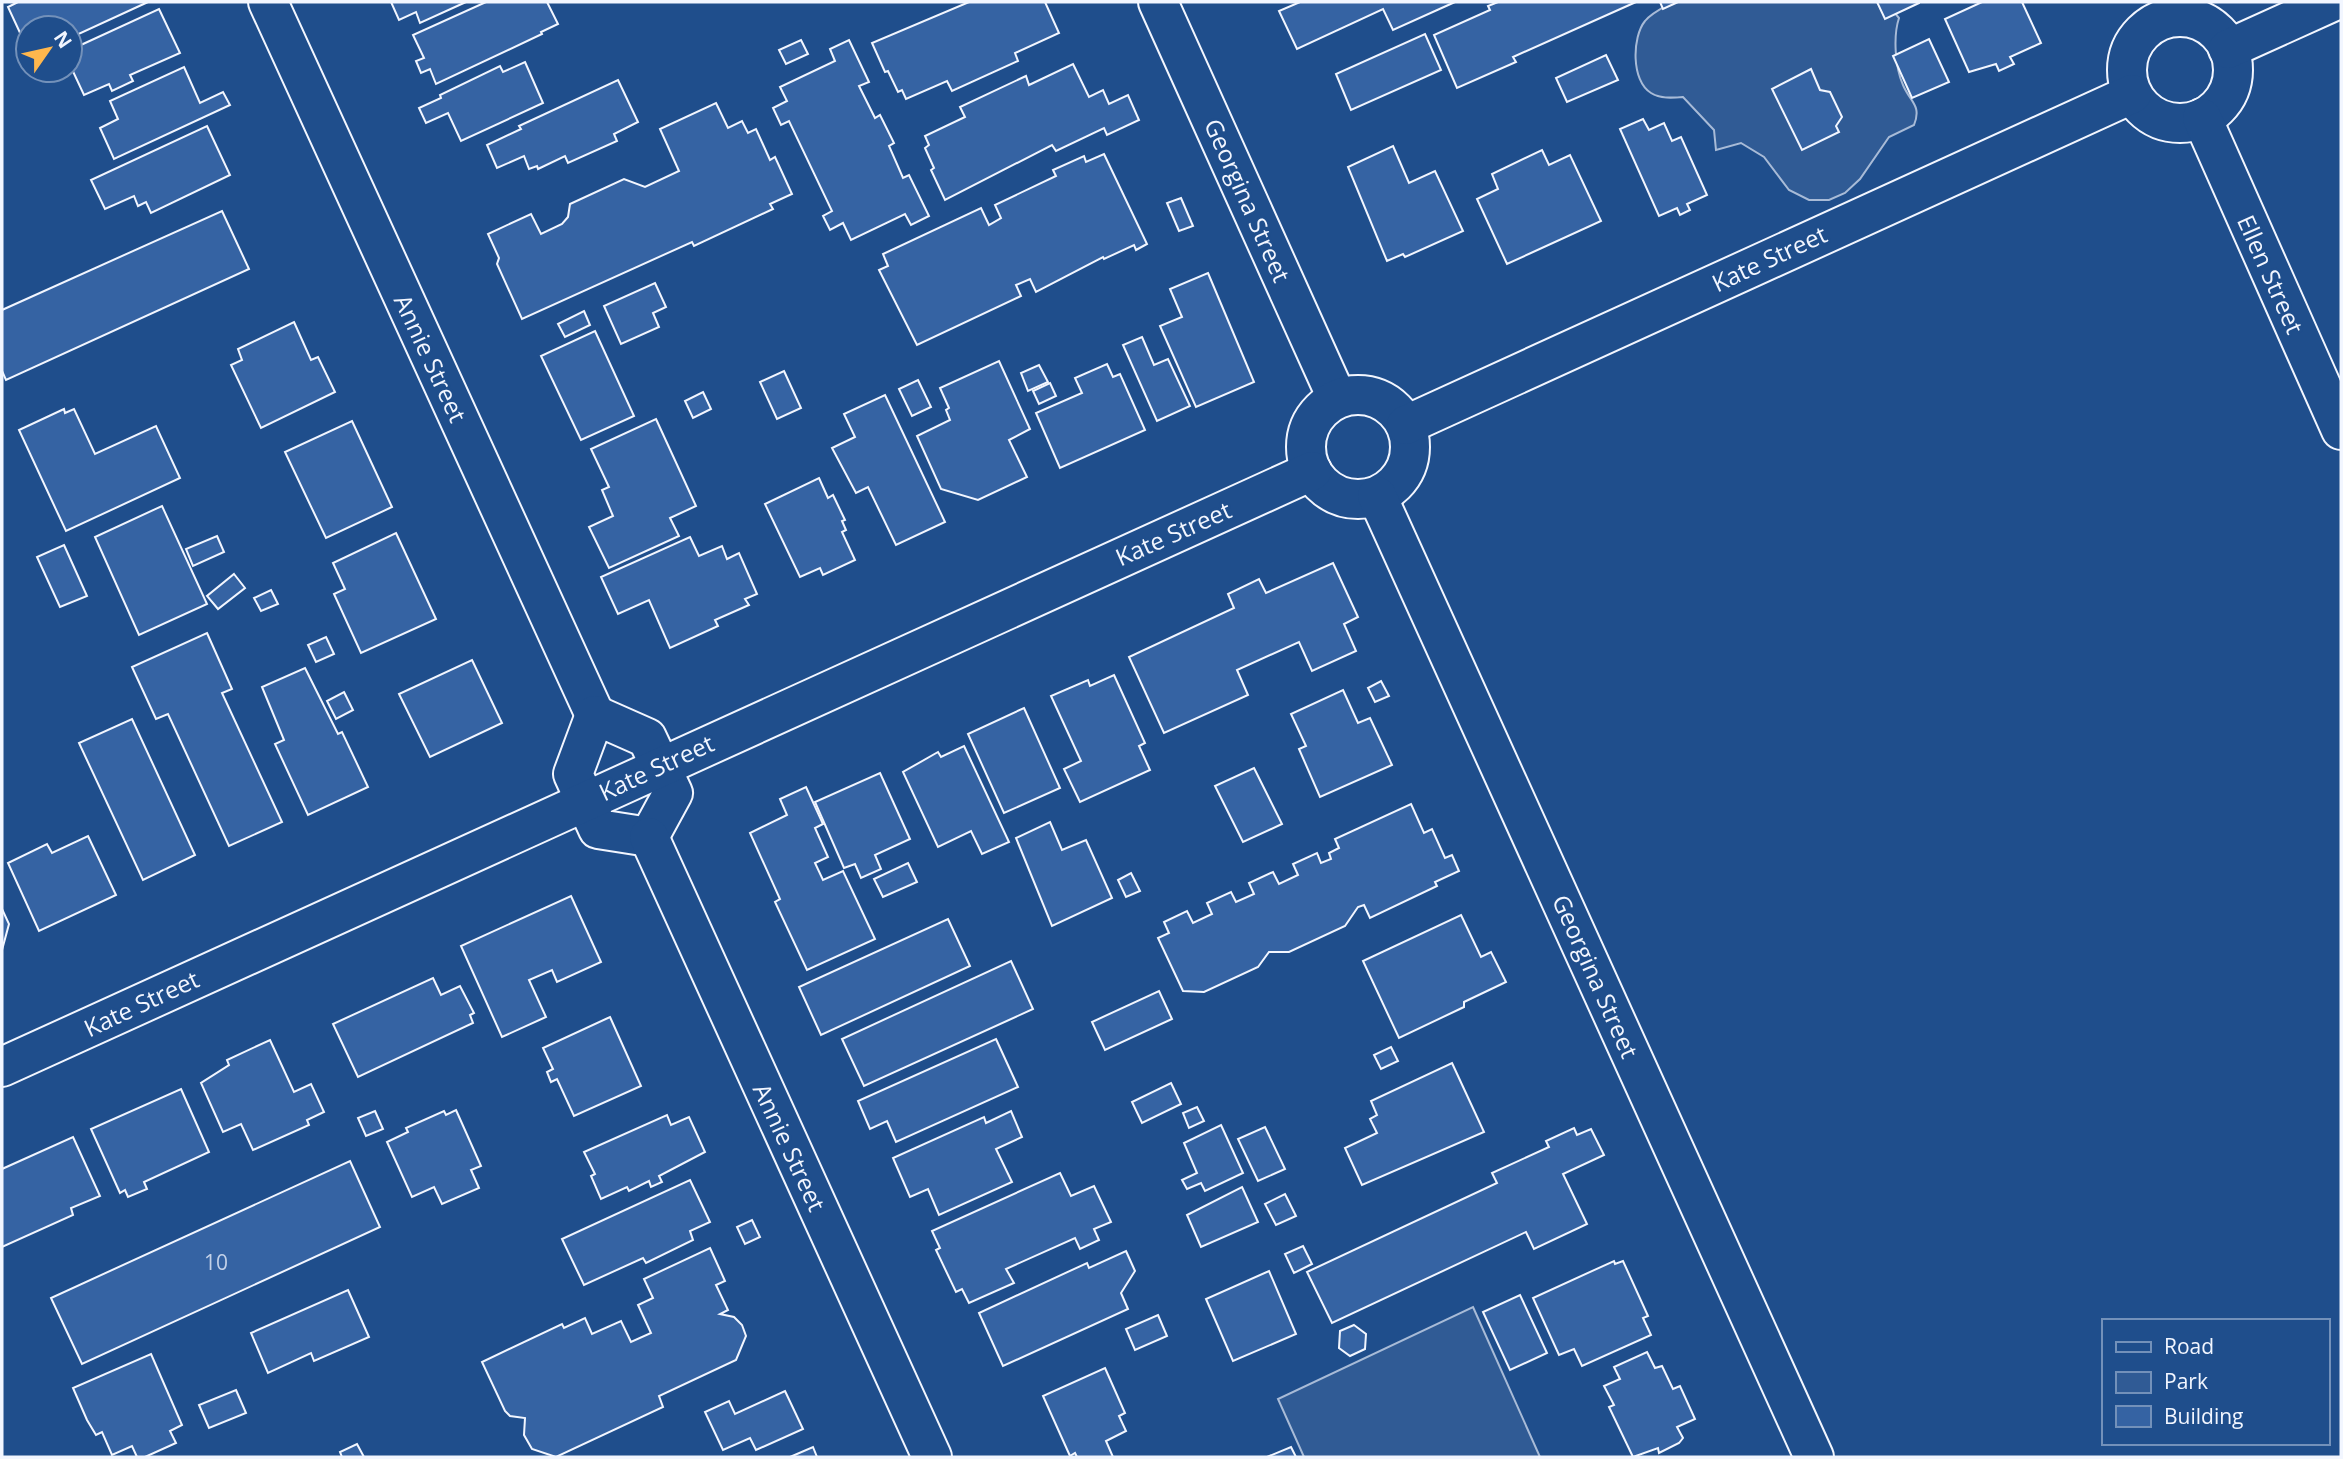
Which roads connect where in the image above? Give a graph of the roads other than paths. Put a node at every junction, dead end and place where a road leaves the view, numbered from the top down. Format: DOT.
graph roads {
  1 [pos="268,2"];
  2 [pos="1158,2"];
  3 [pos="2332,2"];
  4 [pos="2153,12"];
  5 [pos="2228,48"];
  6 [pos="2132,94"];
  7 [pos="2202,118"];
  8 [pos="1337,398"];
  9 [pos="1406,425"];
  10 [pos="2341,430"];
  11 [pos="1312,471"];
  12 [pos="1377,496"];
  13 [pos="594,715"];
  14 [pos="660,766"];
  15 [pos="585,800"];
  16 [pos="649,837"];
  17 [pos="2,1067"];
  18 [pos="932,1457"];
  19 [pos="1815,1457"];
  1 -- 13 [label="street, Annie Street"];
  2 -- 8 [label="street, Georgina Street"];
  3 -- 5 [label="street"];
  4 -- 5 [label="street"];
  4 -- 6 [label="street"];
  5 -- 7 [label="street"];
  6 -- 7 [label="street"];
  6 -- 9 [label="street, Kate Street"];
  7 -- 10 [label="street, Ellen Street"];
  8 -- 9 [label="street"];
  8 -- 11 [label="street"];
  9 -- 12 [label="street"];
  11 -- 12 [label="street"];
  11 -- 14 [label="street, Kate Street"];
  12 -- 19 [label="street, Georgina Street"];
  13 -- 14 [label="street"];
  13 -- 15 [label="street"];
  14 -- 15 [label="street, Kate Street"];
  14 -- 16 [label="street"];
  15 -- 16 [label="street"];
  15 -- 17 [label="street, Kate Street"];
  16 -- 18 [label="street, Annie Street"];
}
